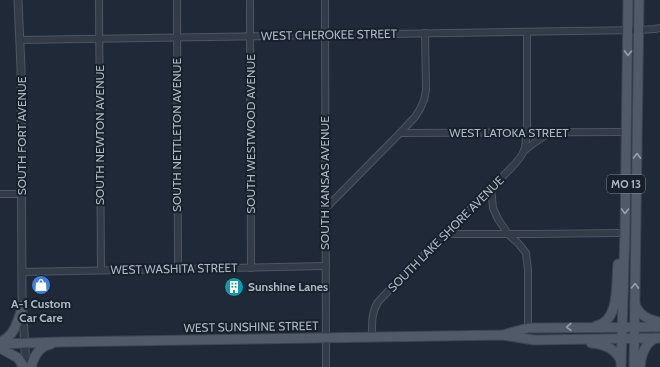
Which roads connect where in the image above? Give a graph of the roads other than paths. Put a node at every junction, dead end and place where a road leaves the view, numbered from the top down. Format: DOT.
graph roads {
  1 [pos="18,0"];
  2 [pos="99,0"];
  3 [pos="177,0"];
  4 [pos="250,0"];
  5 [pos="325,0"];
  6 [pos="628,0"];
  7 [pos="639,0"];
  8 [pos="660,28"];
  9 [pos="628,30"];
  10 [pos="639,30"];
  11 [pos="527,32"];
  12 [pos="426,33"];
  13 [pos="325,35"];
  14 [pos="250,36"];
  15 [pos="177,37"];
  16 [pos="100,39"];
  17 [pos="20,40"];
  18 [pos="619,132"];
  19 [pos="526,133"];
  20 [pos="549,133"];
  21 [pos="400,134"];
  22 [pos="524,151"];
  23 [pos="491,188"];
  24 [pos="0,194"];
  25 [pos="22,194"];
  26 [pos="325,209"];
  27 [pos="621,231"];
  28 [pos="445,234"];
  29 [pos="508,234"];
  30 [pos="326,266"];
  31 [pos="251,268"];
  32 [pos="178,269"];
  33 [pos="101,270"];
  34 [pos="22,272"];
  35 [pos="634,303"];
  36 [pos="23,306"];
  37 [pos="660,322"];
  38 [pos="592,327"];
  39 [pos="622,327"];
  40 [pos="660,327"];
  41 [pos="528,328"];
  42 [pos="634,328"];
  43 [pos="503,335"];
  44 [pos="372,337"];
  45 [pos="325,338"];
  46 [pos="634,338"];
  47 [pos="658,338"];
  48 [pos="621,339"];
  49 [pos="534,340"];
  50 [pos="60,342"];
  51 [pos="0,343"];
  52 [pos="25,343"];
  53 [pos="0,348"];
  54 [pos="621,365"];
  55 [pos="25,367"];
  56 [pos="31,367"];
  57 [pos="326,367"];
  58 [pos="634,367"];
  59 [pos="640,367"];
  1 -- 17 [label="street, SOUTH FORT AVENUE"];
  2 -- 16 [label="street, SOUTH NEWTON AVENUE"];
  3 -- 15 [label="street, SOUTH NETTLETON AVENUE"];
  4 -- 14 [label="street, SOUTH WESTWOOD AVENUE"];
  5 -- 13 [label="street, SOUTH KANSAS AVENUE"];
  6 -- 9 [label="main road, MO 13"];
  7 -- 10 [label="main road, MO 13"];
  8 -- 10 [label="street, WEST CHEROKEE STREET"];
  9 -- 10 [label="street, WEST CHEROKEE STREET"];
  9 -- 11 [label="street, WEST CHEROKEE STREET"];
  9 -- 27 [label="main road, MO 13, one-way"];
  35 -- 10 [label="main road, MO 13, one-way"];
  11 -- 12 [label="street, WEST CHEROKEE STREET"];
  11 -- 19 [label="street"];
  12 -- 13 [label="street, WEST CHEROKEE STREET"];
  12 -- 21 [label="street"];
  13 -- 14 [label="street, WEST CHEROKEE STREET"];
  13 -- 26 [label="street, SOUTH KANSAS AVENUE"];
  14 -- 15 [label="street, WEST CHEROKEE STREET"];
  14 -- 31 [label="street, SOUTH WESTWOOD AVENUE"];
  15 -- 16 [label="street, WEST CHEROKEE STREET"];
  15 -- 32 [label="street, SOUTH NETTLETON AVENUE"];
  16 -- 17 [label="street, WEST CHEROKEE STREET"];
  16 -- 33 [label="street, SOUTH NEWTON AVENUE"];
  17 -- 25 [label="street, SOUTH FORT AVENUE"];
  18 -- 20 [label="street, WEST LATOKA STREET"];
  19 -- 20 [label="street, WEST LATOKA STREET"];
  19 -- 21 [label="street, WEST LATOKA STREET"];
  19 -- 22 [label="street"];
  20 -- 22 [label="street, SOUTH LAKE SHORE AVENUE"];
  21 -- 26 [label="street"];
  22 -- 23 [label="street, SOUTH LAKE SHORE AVENUE"];
  23 -- 28 [label="street, SOUTH LAKE SHORE AVENUE"];
  23 -- 29 [label="street"];
  24 -- 25 [label="street"];
  25 -- 34 [label="street, SOUTH FORT AVENUE"];
  26 -- 30 [label="street, SOUTH KANSAS AVENUE"];
  27 -- 29 [label="street"];
  27 -- 38 [label="main road"];
  27 -- 39 [label="main road, MO 13"];
  28 -- 29 [label="street"];
  28 -- 44 [label="street, SOUTH LAKE SHORE AVENUE"];
  29 -- 41 [label="street"];
  30 -- 31 [label="street, WEST WASHITA STREET"];
  30 -- 45 [label="street, SOUTH KANSAS AVENUE"];
  31 -- 32 [label="street, WEST WASHITA STREET"];
  32 -- 33 [label="street, WEST WASHITA STREET"];
  33 -- 34 [label="street, WEST WASHITA STREET"];
  34 -- 36 [label="street, SOUTH FORT AVENUE"];
  35 -- 37 [label="main road"];
  35 -- 42 [label="main road, MO 13"];
  36 -- 51 [label="main road"];
  36 -- 52 [label="street, SOUTH FORT AVENUE"];
  38 -- 39 [label="main road, WEST SUNSHINE STREET"];
  38 -- 41 [label="main road, WEST SUNSHINE STREET, one-way"];
  39 -- 42 [label="main road, WEST SUNSHINE STREET"];
  39 -- 48 [label="main road, MO 13"];
  40 -- 42 [label="main road, WEST SUNSHINE STREET"];
  41 -- 43 [label="main road, WEST SUNSHINE STREET"];
  42 -- 46 [label="main road, MO 13"];
  43 -- 44 [label="main road, WEST SUNSHINE STREET"];
  43 -- 49 [label="main road, WEST SUNSHINE STREET"];
  44 -- 45 [label="main road, WEST SUNSHINE STREET"];
  45 -- 50 [label="main road, WEST SUNSHINE STREET"];
  45 -- 57 [label="street, SOUTH KANSAS AVENUE"];
  46 -- 47 [label="main road, WEST SUNSHINE STREET"];
  46 -- 48 [label="main road, WEST SUNSHINE STREET"];
  46 -- 58 [label="main road, MO 13"];
  47 -- 59 [label="main road"];
  48 -- 49 [label="main road, WEST SUNSHINE STREET"];
  48 -- 54 [label="main road, MO 13"];
  49 -- 54 [label="main road"];
  50 -- 52 [label="main road, WEST SUNSHINE STREET"];
  50 -- 56 [label="main road"];
  51 -- 52 [label="main road, WEST SUNSHINE STREET"];
  52 -- 55 [label="street, SOUTH FORT AVENUE"];
  53 -- 55 [label="main road"];
}
